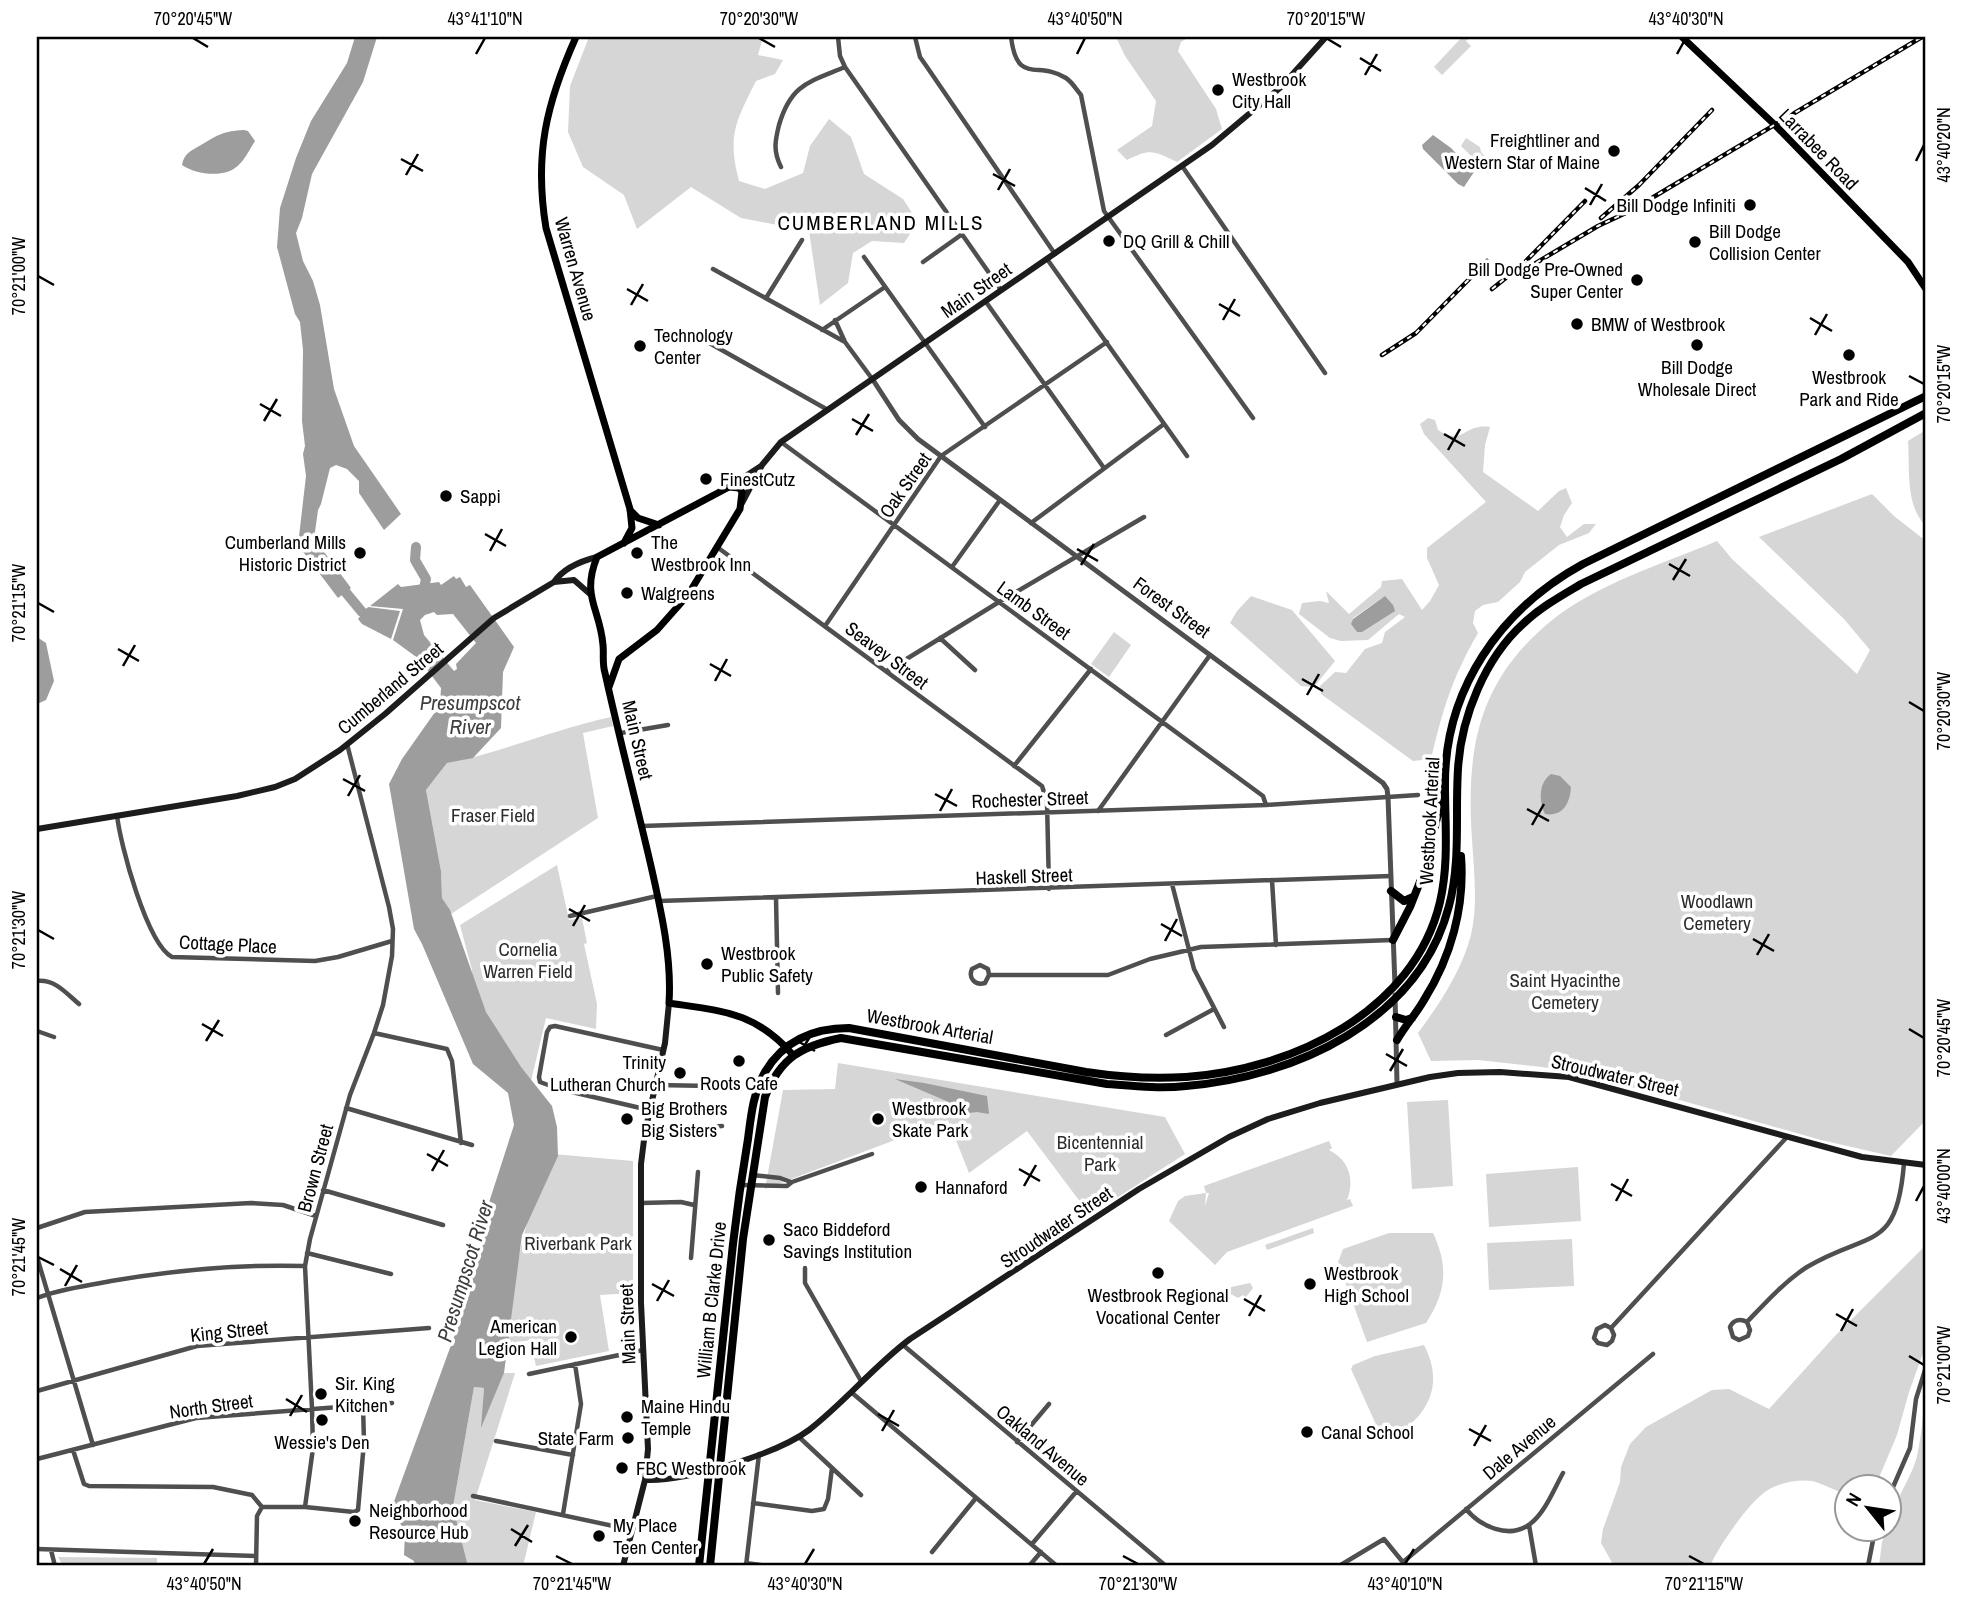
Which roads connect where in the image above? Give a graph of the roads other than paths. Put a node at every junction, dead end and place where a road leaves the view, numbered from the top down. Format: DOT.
graph roads {
  1 [pos="576,37"];
  2 [pos="838,37"];
  3 [pos="915,37"];
  4 [pos="1011,37"];
  5 [pos="1326,37"];
  6 [pos="1682,37"];
  7 [pos="845,67"];
  8 [pos="1182,166"];
  9 [pos="781,167"];
  10 [pos="1110,218"];
  11 [pos="961,235"];
  12 [pos="802,240"];
  13 [pos="1055,254"];
  14 [pos="864,257"];
  15 [pos="1047,259"];
  16 [pos="923,262"];
  17 [pos="713,269"];
  18 [pos="885,287"];
  19 [pos="1926,289"];
  20 [pos="1002,291"];
  21 [pos="766,298"];
  22 [pos="986,302"];
  23 [pos="835,320"];
  24 [pos="822,330"];
  25 [pos="704,340"];
  26 [pos="845,342"];
  27 [pos="1107,342"];
  28 [pos="926,343"];
  29 [pos="1325,373"];
  30 [pos="873,380"];
  31 [pos="1045,385"];
  32 [pos="1926,396"];
  33 [pos="829,410"];
  34 [pos="1926,412"];
  35 [pos="1253,418"];
  36 [pos="1164,425"];
  37 [pos="985,427"];
  38 [pos="781,442"];
  39 [pos="941,456"];
  40 [pos="1187,456"];
  41 [pos="762,466"];
  42 [pos="1104,468"];
  43 [pos="729,487"];
  44 [pos="1000,500"];
  45 [pos="630,509"];
  46 [pos="740,509"];
  47 [pos="1144,517"];
  48 [pos="1031,523"];
  49 [pos="660,525"];
  50 [pos="894,525"];
  51 [pos="624,544"];
  52 [pos="717,547"];
  53 [pos="1076,557"];
  54 [pos="597,558"];
  55 [pos="951,567"];
  56 [pos="554,582"];
  57 [pos="590,594"];
  58 [pos="999,602"];
  59 [pos="825,626"];
  60 [pos="940,638"];
  61 [pos="603,645"];
  62 [pos="1210,654"];
  63 [pos="619,659"];
  64 [pos="1091,669"];
  65 [pos="975,670"];
  66 [pos="886,671"];
  67 [pos="609,687"];
  68 [pos="1161,721"];
  69 [pos="668,726"];
  70 [pos="621,733"];
  71 [pos="347,744"];
  72 [pos="1014,766"];
  73 [pos="1445,786"];
  74 [pos="1418,795"];
  75 [pos="1388,797"];
  76 [pos="1266,805"];
  77 [pos="1098,811"];
  78 [pos="1048,812"];
  79 [pos="117,815"];
  80 [pos="642,826"];
  81 [pos="37,829"];
  82 [pos="1458,834"];
  83 [pos="1391,876"];
  84 [pos="1272,880"];
  85 [pos="1172,884"];
  86 [pos="1049,889"];
  87 [pos="1391,891"];
  88 [pos="1415,895"];
  89 [pos="658,898"];
  90 [pos="776,898"];
  91 [pos="570,916"];
  92 [pos="1393,940"];
  93 [pos="392,941"];
  94 [pos="1276,945"];
  95 [pos="1187,949"];
  96 [pos="989,975"];
  97 [pos="37,981"];
  98 [pos="778,993"];
  99 [pos="669,1003"];
  100 [pos="79,1004"];
  101 [pos="1214,1009"];
  102 [pos="1396,1014"];
  103 [pos="1412,1018"];
  104 [pos="1224,1027"];
  105 [pos="37,1031"];
  106 [pos="374,1033"];
  107 [pos="1166,1035"];
  108 [pos="54,1037"];
  109 [pos="1397,1040"];
  110 [pos="786,1046"];
  111 [pos="663,1050"];
  112 [pos="793,1055"];
  113 [pos="1398,1083"];
  114 [pos="655,1084"];
  115 [pos="732,1084"];
  116 [pos="346,1108"];
  117 [pos="649,1110"];
  118 [pos="722,1126"];
  119 [pos="645,1132"];
  120 [pos="1787,1137"];
  121 [pos="461,1143"];
  122 [pos="472,1146"];
  123 [pos="872,1154"];
  124 [pos="1904,1163"];
  125 [pos="1926,1165"];
  126 [pos="698,1172"];
  127 [pos="752,1175"];
  128 [pos="792,1182"];
  129 [pos="740,1185"];
  130 [pos="750,1186"];
  131 [pos="323,1190"];
  132 [pos="641,1203"];
  133 [pos="694,1205"];
  134 [pos="316,1216"];
  135 [pos="443,1225"];
  136 [pos="37,1228"];
  137 [pos="307,1253"];
  138 [pos="37,1257"];
  139 [pos="691,1258"];
  140 [pos="304,1266"];
  141 [pos="805,1268"];
  142 [pos="391,1274"];
  143 [pos="48,1294"];
  144 [pos="37,1298"];
  145 [pos="1747,1322"];
  146 [pos="429,1328"];
  147 [pos="1611,1328"];
  148 [pos="307,1336"];
  149 [pos="903,1345"];
  150 [pos="643,1350"];
  151 [pos="1653,1354"];
  152 [pos="575,1364"];
  153 [pos="1926,1367"];
  154 [pos="529,1374"];
  155 [pos="74,1381"];
  156 [pos="862,1381"];
  157 [pos="37,1391"];
  158 [pos="850,1392"];
  159 [pos="392,1403"];
  160 [pos="1049,1404"];
  161 [pos="363,1405"];
  162 [pos="312,1409"];
  163 [pos="798,1436"];
  164 [pos="496,1441"];
  165 [pos="1017,1442"];
  166 [pos="93,1445"];
  167 [pos="73,1450"];
  168 [pos="759,1454"];
  169 [pos="573,1455"];
  170 [pos="37,1459"];
  171 [pos="720,1467"];
  172 [pos="832,1468"];
  173 [pos="709,1470"];
  174 [pos="1563,1473"];
  175 [pos="1898,1474"];
  176 [pos="645,1480"];
  177 [pos="1076,1492"];
  178 [pos="861,1494"];
  179 [pos="473,1496"];
  180 [pos="976,1498"];
  181 [pos="753,1503"];
  182 [pos="262,1507"];
  183 [pos="305,1507"];
  184 [pos="1466,1509"];
  185 [pos="564,1514"];
  186 [pos="1530,1525"];
  187 [pos="632,1530"];
  188 [pos="1032,1544"];
  189 [pos="1872,1544"];
  190 [pos="37,1549"];
  191 [pos="51,1550"];
  192 [pos="932,1552"];
  193 [pos="1041,1552"];
  194 [pos="256,1556"];
  195 [pos="1404,1564"];
  196 [pos="746,1565"];
  197 [pos="55,1566"];
  198 [pos="256,1566"];
  199 [pos="623,1566"];
  200 [pos="699,1566"];
  201 [pos="710,1566"];
  202 [pos="768,1566"];
  203 [pos="1029,1566"];
  204 [pos="1058,1566"];
  205 [pos="1166,1566"];
  206 [pos="1339,1566"];
  207 [pos="1536,1566"];
  208 [pos="1868,1566"];
  1 -- 45 [label="main road, Warren Avenue"];
  2 -- 7 [label="street"];
  3 -- 13 [label="street"];
  4 -- 10 [label="street"];
  5 -- 8 [label="main road, Main Street"];
  6 -- 19 [label="main road, Larrabee Road"];
  7 -- 9 [label="street"];
  7 -- 11 [label="street"];
  8 -- 10 [label="main road, Main Street"];
  8 -- 29 [label="street"];
  10 -- 13 [label="main road, Main Street"];
  10 -- 35 [label="street"];
  11 -- 16 [label="street"];
  11 -- 20 [label="street"];
  12 -- 21 [label="street"];
  13 -- 15 [label="main road, Main Street"];
  14 -- 18 [label="street"];
  15 -- 20 [label="main road, Main Street"];
  15 -- 27 [label="street"];
  17 -- 21 [label="street, Forest Street"];
  18 -- 23 [label="street"];
  18 -- 28 [label="street"];
  20 -- 22 [label="main road, Main Street"];
  21 -- 24 [label="street, Forest Street"];
  22 -- 28 [label="main road, Main Street"];
  22 -- 31 [label="street"];
  23 -- 24 [label="street"];
  23 -- 26 [label="street"];
  24 -- 26 [label="street, Forest Street"];
  25 -- 33 [label="street"];
  26 -- 30 [label="street, Forest Street"];
  27 -- 31 [label="street, Oak Street"];
  27 -- 36 [label="street"];
  28 -- 30 [label="main road, Main Street"];
  28 -- 37 [label="street"];
  30 -- 33 [label="main road, Main Street"];
  30 -- 39 [label="street, Forest Street"];
  31 -- 37 [label="street, Oak Street"];
  31 -- 42 [label="street"];
  32 -- 73 [label="highway, Westbrook Arterial"];
  33 -- 38 [label="main road, Main Street"];
  34 -- 82 [label="highway, Westbrook Arterial"];
  36 -- 40 [label="street"];
  36 -- 42 [label="street"];
  37 -- 39 [label="street, Oak Street"];
  38 -- 41 [label="main road, Main Street"];
  38 -- 50 [label="street, Lamb Street"];
  39 -- 44 [label="street, Forest Street"];
  39 -- 50 [label="street, Oak Street"];
  41 -- 43 [label="main road, Cumberland Street"];
  41 -- 46 [label="main road, Main Street"];
  42 -- 48 [label="street"];
  43 -- 46 [label="main road"];
  43 -- 49 [label="main road, Cumberland Street"];
  44 -- 48 [label="street, Forest Street"];
  44 -- 55 [label="street"];
  45 -- 49 [label="main road"];
  45 -- 51 [label="main road, Warren Avenue"];
  46 -- 52 [label="main road, Main Street"];
  47 -- 53 [label="street"];
  48 -- 53 [label="street, Forest Street"];
  49 -- 51 [label="main road, Cumberland Street"];
  50 -- 55 [label="street, Lamb Street"];
  50 -- 59 [label="street, Oak Street"];
  51 -- 54 [label="main road, Cumberland Street"];
  52 -- 59 [label="street, Seavey Street"];
  52 -- 63 [label="main road, Main Street"];
  53 -- 58 [label="street"];
  53 -- 62 [label="street, Forest Street"];
  54 -- 56 [label="main road, Cumberland Street"];
  54 -- 57 [label="main road"];
  55 -- 58 [label="street, Lamb Street"];
  56 -- 57 [label="main road"];
  56 -- 71 [label="main road, Cumberland Street"];
  57 -- 61 [label="main road"];
  58 -- 60 [label="street"];
  58 -- 64 [label="street, Lamb Street"];
  59 -- 66 [label="street, Seavey Street"];
  60 -- 65 [label="street"];
  60 -- 66 [label="street"];
  61 -- 63 [label="main road"];
  61 -- 67 [label="main road"];
  62 -- 68 [label="street"];
  62 -- 75 [label="street, Forest Street"];
  63 -- 67 [label="main road, Main Street"];
  64 -- 68 [label="street, Lamb Street"];
  64 -- 72 [label="street"];
  66 -- 72 [label="street, Seavey Street"];
  67 -- 70 [label="main road, Main Street"];
  68 -- 76 [label="street, Lamb Street"];
  68 -- 77 [label="street"];
  69 -- 70 [label="street"];
  70 -- 80 [label="main road, Main Street"];
  71 -- 79 [label="main road, Cumberland Street"];
  71 -- 93 [label="street, Brown Street"];
  72 -- 78 [label="street, Seavey Street"];
  73 -- 88 [label="highway"];
  73 -- 110 [label="highway, Westbrook Arterial"];
  74 -- 75 [label="street, Rochester Street"];
  75 -- 76 [label="street, Rochester Street"];
  75 -- 83 [label="street"];
  76 -- 77 [label="street, Rochester Street"];
  77 -- 78 [label="street, Rochester Street"];
  78 -- 80 [label="street, Rochester Street"];
  78 -- 86 [label="street"];
  79 -- 81 [label="main road, Cumberland Street"];
  79 -- 93 [label="street, Cottage Place"];
  80 -- 89 [label="main road, Main Street"];
  82 -- 103 [label="highway"];
  82 -- 112 [label="highway, Westbrook Arterial"];
  83 -- 84 [label="street, Haskell Street"];
  83 -- 87 [label="street"];
  84 -- 85 [label="street, Haskell Street"];
  84 -- 94 [label="street"];
  85 -- 86 [label="street, Haskell Street"];
  85 -- 95 [label="street"];
  86 -- 90 [label="street, Haskell Street"];
  87 -- 88 [label="highway"];
  87 -- 92 [label="street"];
  88 -- 92 [label="highway"];
  89 -- 90 [label="street, Haskell Street"];
  89 -- 91 [label="street, Haskell Street"];
  89 -- 99 [label="main road, Main Street"];
  90 -- 98 [label="street"];
  92 -- 94 [label="street"];
  92 -- 102 [label="street"];
  93 -- 106 [label="street, Brown Street"];
  94 -- 95 [label="street"];
  95 -- 96 [label="street"];
  95 -- 101 [label="street"];
  96 -- 96 [label="street"];
  97 -- 100 [label="street"];
  99 -- 110 [label="main road"];
  99 -- 111 [label="main road, Main Street"];
  101 -- 104 [label="street"];
  101 -- 107 [label="street"];
  102 -- 103 [label="highway"];
  102 -- 109 [label="street"];
  103 -- 109 [label="highway"];
  105 -- 108 [label="street"];
  106 -- 116 [label="street, Brown Street"];
  106 -- 121 [label="street"];
  109 -- 113 [label="street"];
  110 -- 112 [label="main road"];
  110 -- 129 [label="highway, William B Clarke Drive"];
  111 -- 114 [label="main road, Main Street"];
  111 -- 117 [label="street"];
  112 -- 127 [label="highway, William B Clarke Drive"];
  113 -- 120 [label="main road, Stroudwater Street"];
  113 -- 149 [label="main road, Stroudwater Street"];
  114 -- 115 [label="street"];
  114 -- 117 [label="main road, Main Street"];
  116 -- 121 [label="street"];
  116 -- 131 [label="street, Brown Street"];
  117 -- 119 [label="main road, Main Street"];
  118 -- 119 [label="street"];
  119 -- 132 [label="main road, Main Street"];
  120 -- 124 [label="main road, Stroudwater Street"];
  120 -- 147 [label="street"];
  121 -- 122 [label="street"];
  123 -- 128 [label="street"];
  124 -- 125 [label="main road, Stroudwater Street"];
  124 -- 145 [label="street"];
  126 -- 133 [label="street"];
  127 -- 128 [label="street"];
  127 -- 130 [label="highway, William B Clarke Drive"];
  128 -- 130 [label="street"];
  129 -- 130 [label="street"];
  129 -- 173 [label="highway, William B Clarke Drive"];
  130 -- 171 [label="highway, William B Clarke Drive"];
  131 -- 134 [label="street, Brown Street"];
  131 -- 135 [label="street"];
  132 -- 133 [label="street"];
  132 -- 150 [label="main road, Main Street"];
  133 -- 139 [label="street"];
  134 -- 136 [label="street"];
  134 -- 137 [label="street, Brown Street"];
  137 -- 140 [label="street, Brown Street"];
  137 -- 142 [label="street"];
  138 -- 143 [label="street"];
  140 -- 143 [label="street"];
  140 -- 148 [label="street, Brown Street"];
  141 -- 156 [label="street"];
  143 -- 144 [label="street"];
  143 -- 155 [label="street"];
  145 -- 145 [label="street"];
  146 -- 148 [label="street, King Street"];
  147 -- 147 [label="street"];
  148 -- 155 [label="street, King Street"];
  148 -- 162 [label="street, Brown Street"];
  149 -- 156 [label="main road, Stroudwater Street"];
  149 -- 165 [label="street, Oakland Avenue"];
  150 -- 152 [label="street"];
  150 -- 176 [label="main road, Main Street"];
  151 -- 184 [label="street, Dale Avenue"];
  152 -- 154 [label="street"];
  152 -- 169 [label="street"];
  153 -- 175 [label="street"];
  155 -- 157 [label="street, King Street"];
  155 -- 166 [label="street"];
  156 -- 158 [label="main road, Stroudwater Street"];
  158 -- 163 [label="main road, Stroudwater Street"];
  158 -- 180 [label="street"];
  159 -- 161 [label="street, North Street"];
  160 -- 165 [label="street"];
  161 -- 162 [label="street, North Street"];
  161 -- 183 [label="street"];
  162 -- 166 [label="street, North Street"];
  162 -- 183 [label="street, Brown Street"];
  163 -- 168 [label="main road, Stroudwater Street"];
  163 -- 172 [label="street"];
  164 -- 169 [label="street"];
  165 -- 177 [label="street, Oakland Avenue"];
  166 -- 167 [label="street, North Street"];
  167 -- 170 [label="street, North Street"];
  167 -- 182 [label="street"];
  168 -- 171 [label="main road, Stroudwater Street"];
  168 -- 181 [label="street"];
  169 -- 185 [label="street"];
  171 -- 173 [label="main road, Stroudwater Street"];
  171 -- 201 [label="highway, William B Clarke Drive"];
  172 -- 178 [label="street"];
  172 -- 181 [label="street"];
  173 -- 176 [label="main road, Stroudwater Street"];
  173 -- 200 [label="highway, William B Clarke Drive"];
  174 -- 186 [label="street"];
  176 -- 187 [label="main road, Main Street"];
  177 -- 188 [label="street"];
  177 -- 205 [label="street, Oakland Avenue"];
  179 -- 185 [label="street"];
  180 -- 188 [label="street"];
  180 -- 192 [label="street"];
  181 -- 196 [label="street"];
  182 -- 183 [label="street"];
  182 -- 194 [label="street"];
  184 -- 186 [label="street"];
  184 -- 195 [label="street, Dale Avenue"];
  185 -- 187 [label="street"];
  186 -- 207 [label="street"];
  187 -- 199 [label="main road, Main Street"];
  188 -- 193 [label="street"];
  189 -- 208 [label="street"];
  190 -- 191 [label="street"];
  191 -- 194 [label="street"];
  191 -- 197 [label="street"];
  193 -- 203 [label="street"];
  193 -- 204 [label="street"];
  194 -- 198 [label="street"];
  195 -- 206 [label="street"];
  196 -- 202 [label="street"];
}
